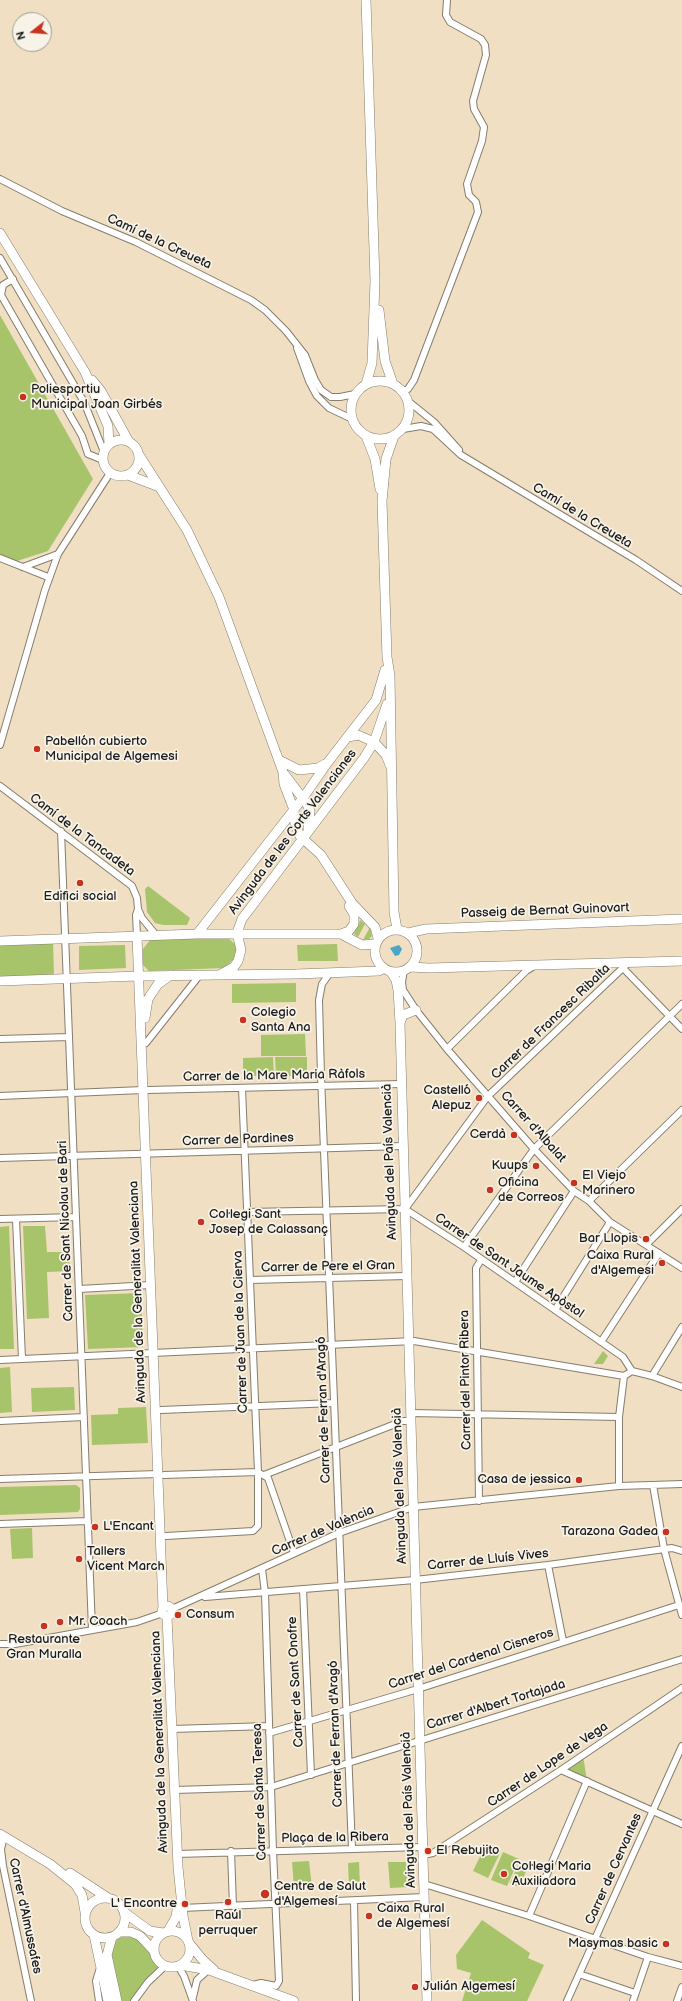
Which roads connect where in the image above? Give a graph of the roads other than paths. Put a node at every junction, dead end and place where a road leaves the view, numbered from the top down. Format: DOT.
graph roads {
  1 [pos="366,0"];
  2 [pos="447,0"];
  3 [pos="0,179"];
  4 [pos="0,233"];
  5 [pos="0,258"];
  6 [pos="13,279"];
  7 [pos="375,281"];
  8 [pos="295,343"];
  9 [pos="84,372"];
  10 [pos="366,384"];
  11 [pos="393,384"];
  12 [pos="402,391"];
  13 [pos="355,394"];
  14 [pos="408,402"];
  15 [pos="352,419"];
  16 [pos="403,429"];
  17 [pos="366,436"];
  18 [pos="394,436"];
  19 [pos="129,442"];
  20 [pos="105,452"];
  21 [pos="138,455"];
  22 [pos="470,461"];
  23 [pos="110,473"];
  24 [pos="128,475"];
  25 [pos="157,486"];
  26 [pos="382,501"];
  27 [pos="58,554"];
  28 [pos="0,558"];
  29 [pos="23,567"];
  30 [pos="48,577"];
  31 [pos="682,591"];
  32 [pos="387,657"];
  33 [pos="389,693"];
  34 [pos="348,737"];
  35 [pos="374,742"];
  36 [pos="0,745"];
  37 [pos="278,760"];
  38 [pos="328,762"];
  39 [pos="391,769"];
  40 [pos="283,772"];
  41 [pos="0,786"];
  42 [pos="303,798"];
  43 [pos="294,810"];
  44 [pos="60,831"];
  45 [pos="308,831"];
  46 [pos="303,840"];
  47 [pos="330,870"];
  48 [pos="138,909"];
  49 [pos="682,919"];
  50 [pos="397,929"];
  51 [pos="408,933"];
  52 [pos="197,934"];
  53 [pos="237,934"];
  54 [pos="341,934"];
  55 [pos="156,935"];
  56 [pos="137,936"];
  57 [pos="65,938"];
  58 [pos="0,941"];
  59 [pos="377,941"];
  60 [pos="682,961"];
  61 [pos="535,965"];
  62 [pos="625,966"];
  63 [pos="407,969"];
  64 [pos="387,970"];
  65 [pos="330,973"];
  66 [pos="171,975"];
  67 [pos="138,976"];
  68 [pos="199,976"];
  69 [pos="216,976"];
  70 [pos="67,978"];
  71 [pos="0,981"];
  72 [pos="682,1004"];
  73 [pos="416,1010"];
  74 [pos="670,1017"];
  75 [pos="400,1023"];
  76 [pos="682,1029"];
  77 [pos="69,1037"];
  78 [pos="0,1039"];
  79 [pos="146,1043"];
  80 [pos="447,1049"];
  81 [pos="401,1084"];
  82 [pos="322,1086"];
  83 [pos="242,1088"];
  84 [pos="145,1090"];
  85 [pos="71,1092"];
  86 [pos="0,1096"];
  87 [pos="488,1096"];
  88 [pos="682,1110"];
  89 [pos="403,1146"];
  90 [pos="324,1149"];
  91 [pos="534,1149"];
  92 [pos="244,1151"];
  93 [pos="148,1154"];
  94 [pos="74,1156"];
  95 [pos="0,1158"];
  96 [pos="574,1191"];
  97 [pos="589,1201"];
  98 [pos="405,1209"];
  99 [pos="682,1209"];
  100 [pos="327,1211"];
  101 [pos="247,1212"];
  102 [pos="76,1217"];
  103 [pos="0,1219"];
  104 [pos="16,1219"];
  105 [pos="610,1222"];
  106 [pos="646,1245"];
  107 [pos="464,1247"];
  108 [pos="660,1253"];
  109 [pos="481,1260"];
  110 [pos="682,1268"];
  111 [pos="406,1276"];
  112 [pos="329,1278"];
  113 [pos="250,1280"];
  114 [pos="515,1282"];
  115 [pos="150,1285"];
  116 [pos="79,1289"];
  117 [pos="555,1310"];
  118 [pos="682,1327"];
  119 [pos="409,1342"];
  120 [pos="601,1342"];
  121 [pos="332,1345"];
  122 [pos="253,1349"];
  123 [pos="477,1352"];
  124 [pos="156,1353"];
  125 [pos="81,1356"];
  126 [pos="22,1359"];
  127 [pos="0,1360"];
  128 [pos="632,1371"];
  129 [pos="624,1376"];
  130 [pos="652,1376"];
  131 [pos="682,1387"];
  132 [pos="334,1403"];
  133 [pos="256,1406"];
  134 [pos="161,1410"];
  135 [pos="479,1414"];
  136 [pos="84,1417"];
  137 [pos="411,1417"];
  138 [pos="619,1417"];
  139 [pos="0,1421"];
  140 [pos="336,1447"];
  141 [pos="261,1473"];
  142 [pos="161,1474"];
  143 [pos="86,1477"];
  144 [pos="0,1479"];
  145 [pos="682,1484"];
  146 [pos="653,1485"];
  147 [pos="619,1486"];
  148 [pos="479,1501"];
  149 [pos="413,1507"];
  150 [pos="88,1521"];
  151 [pos="0,1524"];
  152 [pos="339,1533"];
  153 [pos="166,1536"];
  154 [pos="664,1549"];
  155 [pos="682,1551"];
  156 [pos="294,1553"];
  157 [pos="548,1565"];
  158 [pos="262,1569"];
  159 [pos="415,1580"];
  160 [pos="342,1586"];
  161 [pos="303,1589"];
  162 [pos="265,1592"];
  163 [pos="200,1597"];
  164 [pos="679,1605"];
  165 [pos="167,1611"];
  166 [pos="682,1615"];
  167 [pos="92,1629"];
  168 [pos="563,1641"];
  169 [pos="0,1644"];
  170 [pos="682,1659"];
  171 [pos="682,1688"];
  172 [pos="418,1689"];
  173 [pos="346,1709"];
  174 [pos="308,1720"];
  175 [pos="269,1726"];
  176 [pos="172,1729"];
  177 [pos="269,1733"];
  178 [pos="420,1740"];
  179 [pos="682,1746"];
  180 [pos="349,1762"];
  181 [pos="562,1770"];
  182 [pos="311,1775"];
  183 [pos="587,1781"];
  184 [pos="271,1787"];
  185 [pos="175,1790"];
  186 [pos="652,1811"];
  187 [pos="682,1824"];
  188 [pos="2,1835"];
  189 [pos="352,1849"];
  190 [pos="231,1851"];
  191 [pos="273,1851"];
  192 [pos="423,1851"];
  193 [pos="177,1854"];
  194 [pos="50,1864"];
  195 [pos="178,1867"];
  196 [pos="424,1884"];
  197 [pos="424,1897"];
  198 [pos="108,1898"];
  199 [pos="354,1901"];
  200 [pos="275,1904"];
  201 [pos="233,1906"];
  202 [pos="182,1908"];
  203 [pos="125,1913"];
  204 [pos="85,1914"];
  205 [pos="529,1916"];
  206 [pos="166,1932"];
  207 [pos="116,1934"];
  208 [pos="94,1935"];
  209 [pos="595,1939"];
  210 [pos="189,1942"];
  211 [pos="154,1951"];
  212 [pos="648,1957"];
  213 [pos="100,1966"];
  214 [pos="165,1966"];
  215 [pos="179,1966"];
  216 [pos="682,1966"];
  217 [pos="213,1971"];
  218 [pos="579,1974"];
  219 [pos="249,1986"];
  220 [pos="682,1987"];
  221 [pos="635,1994"];
  222 [pos="271,1997"];
  223 [pos="32,2001"];
  224 [pos="99,2001"];
  225 [pos="108,2001"];
  226 [pos="117,2001"];
  227 [pos="134,2001"];
  228 [pos="193,2001"];
  229 [pos="294,2001"];
  230 [pos="356,2001"];
  231 [pos="427,2001"];
  232 [pos="567,2001"];
  233 [pos="633,2001"];
  234 [pos="677,2001"];
  1 -- 7 [label="street"];
  2 -- 12 [label="street"];
  3 -- 8 [label="street, Camí de la Creueta"];
  4 -- 9 [label="street"];
  5 -- 6 [label="street"];
  6 -- 20 [label="street"];
  6 -- 20 [label="street"];
  7 -- 10 [label="street"];
  7 -- 11 [label="street"];
  8 -- 13 [label="street, Camí de la Creueta"];
  8 -- 15 [label="street, Camí de la Creueta"];
  9 -- 19 [label="street"];
  9 -- 20 [label="street"];
  10 -- 11 [label="street"];
  10 -- 13 [label="street"];
  11 -- 12 [label="street"];
  12 -- 14 [label="street"];
  13 -- 15 [label="street"];
  14 -- 16 [label="street"];
  14 -- 22 [label="street, Camí de la Creueta"];
  15 -- 17 [label="street"];
  16 -- 18 [label="street"];
  16 -- 22 [label="street, Camí de la Creueta"];
  17 -- 18 [label="street"];
  17 -- 26 [label="street"];
  18 -- 26 [label="street"];
  19 -- 20 [label="street"];
  19 -- 21 [label="street"];
  20 -- 23 [label="street"];
  21 -- 24 [label="street"];
  21 -- 25 [label="street"];
  22 -- 31 [label="street, Camí de la Creueta"];
  23 -- 24 [label="street"];
  23 -- 27 [label="street"];
  24 -- 25 [label="street"];
  25 -- 37 [label="street"];
  26 -- 32 [label="street"];
  27 -- 29 [label="street"];
  27 -- 30 [label="street"];
  28 -- 29 [label="street"];
  29 -- 30 [label="street"];
  30 -- 36 [label="street"];
  32 -- 33 [label="street"];
  32 -- 34 [label="street, Avinguda de les Corts Valencianes"];
  33 -- 35 [label="street, Avinguda de les Corts Valencianes"];
  33 -- 39 [label="street"];
  34 -- 35 [label="street"];
  34 -- 38 [label="street, Avinguda de les Corts Valencianes"];
  35 -- 39 [label="street"];
  35 -- 45 [label="street, Avinguda de les Corts Valencianes"];
  37 -- 38 [label="street"];
  37 -- 40 [label="street"];
  38 -- 42 [label="street, Avinguda de les Corts Valencianes"];
  39 -- 50 [label="street"];
  40 -- 42 [label="street"];
  40 -- 43 [label="street"];
  41 -- 44 [label="street, Camí de la Tancadeta"];
  42 -- 43 [label="street, Avinguda de les Corts Valencianes"];
  42 -- 45 [label="street"];
  43 -- 46 [label="street"];
  43 -- 52 [label="street, Avinguda de les Corts Valencianes"];
  44 -- 48 [label="street, Camí de la Tancadeta"];
  44 -- 57 [label="street, Carrer de Sant Nicolau de Bari"];
  45 -- 46 [label="street, Avinguda de les Corts Valencianes"];
  46 -- 47 [label="street"];
  46 -- 53 [label="street, Avinguda de les Corts Valencianes"];
  47 -- 54 [label="street"];
  47 -- 59 [label="street"];
  48 -- 55 [label="street, Camí de la Tancadeta"];
  48 -- 56 [label="street, Camí de la Tancadeta"];
  49 -- 51 [label="street, Passeig de Bernat Guinovart"];
  50 -- 51 [label="street"];
  50 -- 59 [label="street"];
  51 -- 63 [label="street"];
  52 -- 53 [label="street"];
  52 -- 55 [label="street"];
  53 -- 54 [label="street"];
  53 -- 69 [label="street, Avinguda de les Corts Valencianes"];
  54 -- 59 [label="street"];
  55 -- 56 [label="street"];
  56 -- 57 [label="street"];
  56 -- 67 [label="street"];
  57 -- 58 [label="street"];
  57 -- 70 [label="street, Carrer de Sant Nicolau de Bari"];
  59 -- 64 [label="street"];
  60 -- 62 [label="street"];
  61 -- 62 [label="street"];
  61 -- 63 [label="street"];
  61 -- 80 [label="street"];
  62 -- 74 [label="street"];
  62 -- 87 [label="street, Carrer de Francesc Ribalta"];
  63 -- 64 [label="street"];
  63 -- 73 [label="street, Carrer d'Albalat"];
  64 -- 65 [label="street"];
  64 -- 75 [label="street, Avinguda del País Valencià"];
  65 -- 69 [label="street"];
  65 -- 82 [label="street, Carrer de Ferran d'Aragó"];
  66 -- 67 [label="street"];
  66 -- 68 [label="street"];
  66 -- 79 [label="street, Avinguda de la Generalitat Valenciana"];
  67 -- 70 [label="street"];
  67 -- 84 [label="street, Avinguda de la Generalitat Valenciana"];
  68 -- 69 [label="street"];
  68 -- 79 [label="street"];
  70 -- 71 [label="street"];
  70 -- 77 [label="street, Carrer de Sant Nicolau de Bari"];
  72 -- 74 [label="street"];
  73 -- 75 [label="street"];
  73 -- 80 [label="street, Carrer d'Albalat"];
  74 -- 76 [label="street"];
  74 -- 91 [label="street"];
  75 -- 81 [label="street, Avinguda del País Valencià"];
  77 -- 78 [label="street"];
  77 -- 85 [label="street, Carrer de Sant Nicolau de Bari"];
  79 -- 84 [label="street, Avinguda de la Generalitat Valenciana"];
  80 -- 87 [label="street, Carrer d'Albalat"];
  81 -- 82 [label="street, Carrer de la Mare Maria Ràfols"];
  81 -- 89 [label="street, Avinguda del País Valencià"];
  82 -- 83 [label="street, Carrer de la Mare Maria Ràfols"];
  82 -- 90 [label="street, Carrer de Ferran d'Aragó"];
  83 -- 84 [label="street, Carrer de la Mare Maria Ràfols"];
  83 -- 92 [label="street, Carrer de Juan de la Cierva"];
  84 -- 85 [label="street, Carrer de la Mare Maria Ràfols"];
  84 -- 93 [label="street, Avinguda de la Generalitat Valenciana"];
  85 -- 86 [label="street, Carrer de la Mare Maria Ràfols"];
  85 -- 94 [label="street, Carrer de Sant Nicolau de Bari"];
  87 -- 91 [label="street, Carrer d'Albalat"];
  87 -- 98 [label="street, Carrer de Francesc Ribalta"];
  88 -- 97 [label="street"];
  89 -- 90 [label="street, Carrer de Pardines"];
  89 -- 98 [label="street, Avinguda del País Valencià"];
  90 -- 92 [label="street, Carrer de Pardines"];
  90 -- 100 [label="street, Carrer de Ferran d'Aragó"];
  91 -- 96 [label="street, Carrer d'Albalat"];
  91 -- 107 [label="street"];
  92 -- 93 [label="street, Carrer de Pardines"];
  92 -- 101 [label="street, Carrer de Juan de la Cierva"];
  93 -- 94 [label="street, Carrer de Pardines"];
  93 -- 115 [label="street, Avinguda de la Generalitat Valenciana"];
  93 -- 124 [label="street, Avinguda de la Generalitat Valenciana"];
  94 -- 95 [label="street, Carrer de Pardines"];
  94 -- 102 [label="street, Carrer de Sant Nicolau de Bari"];
  96 -- 97 [label="street, Carrer d'Albalat"];
  96 -- 114 [label="street"];
  97 -- 105 [label="street, Carrer d'Albalat"];
  98 -- 100 [label="street"];
  98 -- 107 [label="street, Carrer de Sant Jaume Apòstol"];
  98 -- 111 [label="street, Avinguda del País Valencià"];
  99 -- 106 [label="street"];
  100 -- 101 [label="street"];
  100 -- 112 [label="street, Carrer de Ferran d'Aragó"];
  101 -- 113 [label="street, Carrer de Juan de la Cierva"];
  102 -- 104 [label="street"];
  102 -- 116 [label="street, Carrer de Sant Nicolau de Bari"];
  103 -- 104 [label="street"];
  104 -- 126 [label="street"];
  105 -- 106 [label="street, Carrer d'Albalat"];
  105 -- 117 [label="street"];
  106 -- 108 [label="street, Carrer d'Albalat"];
  107 -- 109 [label="street, Carrer de Sant Jaume Apòstol"];
  108 -- 110 [label="street, Carrer d'Albalat"];
  108 -- 120 [label="street"];
  109 -- 114 [label="street, Carrer de Sant Jaume Apòstol"];
  109 -- 123 [label="street, Carrer del Pintor Ribera"];
  111 -- 112 [label="street, Carrer de Pere el Gran"];
  111 -- 119 [label="street, Avinguda del País Valencià"];
  112 -- 113 [label="street, Carrer de Pere el Gran"];
  112 -- 121 [label="street, Carrer de Ferran d'Aragó"];
  113 -- 122 [label="street, Carrer de Juan de la Cierva"];
  114 -- 117 [label="street, Carrer de Sant Jaume Apòstol"];
  115 -- 116 [label="street"];
  115 -- 124 [label="street, Avinguda de la Generalitat Valenciana"];
  116 -- 125 [label="street, Carrer de Sant Nicolau de Bari"];
  117 -- 120 [label="street, Carrer de Sant Jaume Apòstol"];
  118 -- 130 [label="street"];
  119 -- 121 [label="street"];
  119 -- 123 [label="street"];
  119 -- 137 [label="street, Avinguda del País Valencià"];
  120 -- 128 [label="street, Carrer de Sant Jaume Apòstol"];
  121 -- 122 [label="street"];
  121 -- 132 [label="street, Carrer de Ferran d'Aragó"];
  122 -- 124 [label="street"];
  122 -- 133 [label="street, Carrer de Juan de la Cierva"];
  123 -- 129 [label="street"];
  123 -- 135 [label="street, Carrer del Pintor Ribera"];
  124 -- 125 [label="street"];
  124 -- 134 [label="street, Avinguda de la Generalitat Valenciana"];
  124 -- 142 [label="street, Avinguda de la Generalitat Valenciana"];
  125 -- 126 [label="street"];
  125 -- 136 [label="street, Carrer de Sant Nicolau de Bari"];
  126 -- 127 [label="street"];
  128 -- 129 [label="street"];
  128 -- 130 [label="street"];
  129 -- 138 [label="street"];
  130 -- 131 [label="street"];
  132 -- 133 [label="street"];
  132 -- 140 [label="street, Carrer de Ferran d'Aragó"];
  133 -- 134 [label="street"];
  133 -- 141 [label="street, Carrer de Juan de la Cierva"];
  134 -- 142 [label="street, Avinguda de la Generalitat Valenciana"];
  135 -- 137 [label="street"];
  135 -- 138 [label="street"];
  135 -- 148 [label="street, Carrer del Pintor Ribera"];
  136 -- 139 [label="street"];
  136 -- 143 [label="street, Carrer de Sant Nicolau de Bari"];
  137 -- 140 [label="street"];
  137 -- 149 [label="street, Avinguda del País Valencià"];
  138 -- 147 [label="street"];
  140 -- 141 [label="street"];
  140 -- 152 [label="street, Carrer de Ferran d'Aragó"];
  141 -- 142 [label="street"];
  141 -- 153 [label="street, Carrer de Juan de la Cierva"];
  141 -- 156 [label="street"];
  142 -- 143 [label="street"];
  142 -- 153 [label="street, Avinguda de la Generalitat Valenciana"];
  142 -- 165 [label="street, Avinguda de la Generalitat Valenciana"];
  143 -- 144 [label="street"];
  143 -- 150 [label="street, Carrer de Sant Nicolau de Bari"];
  145 -- 146 [label="street, Carrer de València"];
  146 -- 147 [label="street, Carrer de València"];
  146 -- 154 [label="street"];
  147 -- 148 [label="street, Carrer de València"];
  148 -- 149 [label="street, Carrer de València"];
  149 -- 152 [label="street, Carrer de València"];
  149 -- 159 [label="street, Avinguda del País Valencià"];
  150 -- 151 [label="street"];
  150 -- 167 [label="street, Carrer de Sant Nicolau de Bari"];
  152 -- 156 [label="street, Carrer de València"];
  152 -- 160 [label="street, Carrer de Ferran d'Aragó"];
  153 -- 165 [label="street, Avinguda de la Generalitat Valenciana"];
  154 -- 155 [label="street, Carrer de Lluís Vives"];
  154 -- 157 [label="street, Carrer de Lluís Vives"];
  154 -- 164 [label="street"];
  156 -- 158 [label="street, Carrer de València"];
  157 -- 159 [label="street, Carrer de Lluís Vives"];
  157 -- 168 [label="street"];
  158 -- 162 [label="street, Carrer de Santa Teresa"];
  158 -- 163 [label="street, Carrer de València"];
  159 -- 160 [label="street, Carrer de Lluís Vives"];
  159 -- 172 [label="street, Avinguda del País Valencià"];
  160 -- 161 [label="street, Carrer de Lluís Vives"];
  160 -- 173 [label="street, Carrer de Ferran d'Aragó"];
  161 -- 162 [label="street, Carrer de Lluís Vives"];
  161 -- 174 [label="street, Carrer de Sant Onofre"];
  162 -- 163 [label="street, Carrer de Lluís Vives"];
  162 -- 175 [label="street, Carrer de Santa Teresa"];
  163 -- 165 [label="street, Carrer de València"];
  164 -- 166 [label="street"];
  164 -- 168 [label="street, Carrer del Cardenal Cisneros"];
  165 -- 167 [label="street, Carrer de València"];
  165 -- 176 [label="street, Avinguda de la Generalitat Valenciana"];
  167 -- 169 [label="street, Carrer de València"];
  168 -- 172 [label="street, Carrer del Cardenal Cisneros"];
  170 -- 178 [label="street, Carrer d'Albert Tortajada"];
  171 -- 181 [label="street, Carrer de Lope de Vega"];
  172 -- 173 [label="street, Carrer del Cardenal Cisneros"];
  172 -- 178 [label="street, Avinguda del País Valencià"];
  173 -- 174 [label="street, Carrer del Cardenal Cisneros"];
  173 -- 180 [label="street, Carrer de Ferran d'Aragó"];
  174 -- 177 [label="street, Carrer del Cardenal Cisneros"];
  174 -- 182 [label="street, Carrer de Sant Onofre"];
  175 -- 176 [label="street"];
  175 -- 177 [label="street, Carrer de Santa Teresa"];
  176 -- 185 [label="street, Avinguda de la Generalitat Valenciana"];
  177 -- 184 [label="street, Carrer de Santa Teresa"];
  178 -- 180 [label="street, Carrer d'Albert Tortajada"];
  178 -- 192 [label="street, Avinguda del País Valencià"];
  179 -- 186 [label="street, Carrer de Cervantes"];
  180 -- 182 [label="street, Carrer d'Albert Tortajada"];
  180 -- 189 [label="street, Carrer de Ferran d'Aragó"];
  181 -- 183 [label="street"];
  181 -- 192 [label="street, Carrer de Lope de Vega"];
  182 -- 184 [label="street, Carrer d'Albert Tortajada"];
  183 -- 186 [label="street"];
  183 -- 205 [label="street"];
  184 -- 185 [label="street, Carrer d'Albert Tortajada"];
  184 -- 191 [label="street, Carrer de Santa Teresa"];
  185 -- 193 [label="street, Avinguda de la Generalitat Valenciana"];
  186 -- 187 [label="street"];
  186 -- 209 [label="street, Carrer de Cervantes"];
  188 -- 194 [label="street"];
  188 -- 223 [label="street, Carrer d'Almussafes"];
  189 -- 191 [label="street, Plaça de la Ribera"];
  189 -- 192 [label="street, Plaça de la Ribera"];
  190 -- 191 [label="street, Plaça de la Ribera"];
  190 -- 193 [label="street, Plaça de la Ribera"];
  190 -- 201 [label="street"];
  191 -- 200 [label="street, Carrer de Santa Teresa"];
  192 -- 196 [label="street, Avinguda del País Valencià"];
  193 -- 195 [label="street, Avinguda de la Generalitat Valenciana"];
  194 -- 198 [label="street"];
  194 -- 204 [label="street"];
  195 -- 202 [label="street, Avinguda de la Generalitat Valenciana"];
  195 -- 206 [label="street, Avinguda de la Generalitat Valenciana"];
  196 -- 197 [label="street, Avinguda del País Valencià"];
  196 -- 205 [label="street"];
  197 -- 199 [label="street"];
  197 -- 231 [label="street, Avinguda del País Valencià"];
  198 -- 203 [label="street"];
  198 -- 204 [label="street"];
  199 -- 200 [label="street"];
  199 -- 230 [label="street"];
  200 -- 201 [label="street"];
  200 -- 219 [label="street, Carrer de Santa Teresa"];
  201 -- 202 [label="street"];
  202 -- 210 [label="street, Avinguda de la Generalitat Valenciana"];
  203 -- 206 [label="street"];
  203 -- 207 [label="street"];
  204 -- 208 [label="street"];
  205 -- 209 [label="street"];
  206 -- 210 [label="street"];
  206 -- 211 [label="street"];
  207 -- 208 [label="street"];
  207 -- 211 [label="street"];
  207 -- 226 [label="street"];
  208 -- 213 [label="street"];
  209 -- 212 [label="street"];
  209 -- 218 [label="street, Carrer de Cervantes"];
  210 -- 215 [label="street"];
  210 -- 217 [label="street"];
  211 -- 214 [label="street"];
  212 -- 216 [label="street"];
  212 -- 221 [label="street"];
  213 -- 224 [label="street"];
  213 -- 225 [label="street"];
  214 -- 215 [label="street"];
  214 -- 227 [label="street"];
  215 -- 217 [label="street"];
  215 -- 228 [label="street"];
  217 -- 219 [label="street"];
  217 -- 228 [label="street"];
  218 -- 221 [label="street"];
  218 -- 232 [label="street, Carrer de Cervantes"];
  219 -- 222 [label="street"];
  220 -- 234 [label="street"];
  221 -- 233 [label="street"];
  222 -- 229 [label="street"];
}
